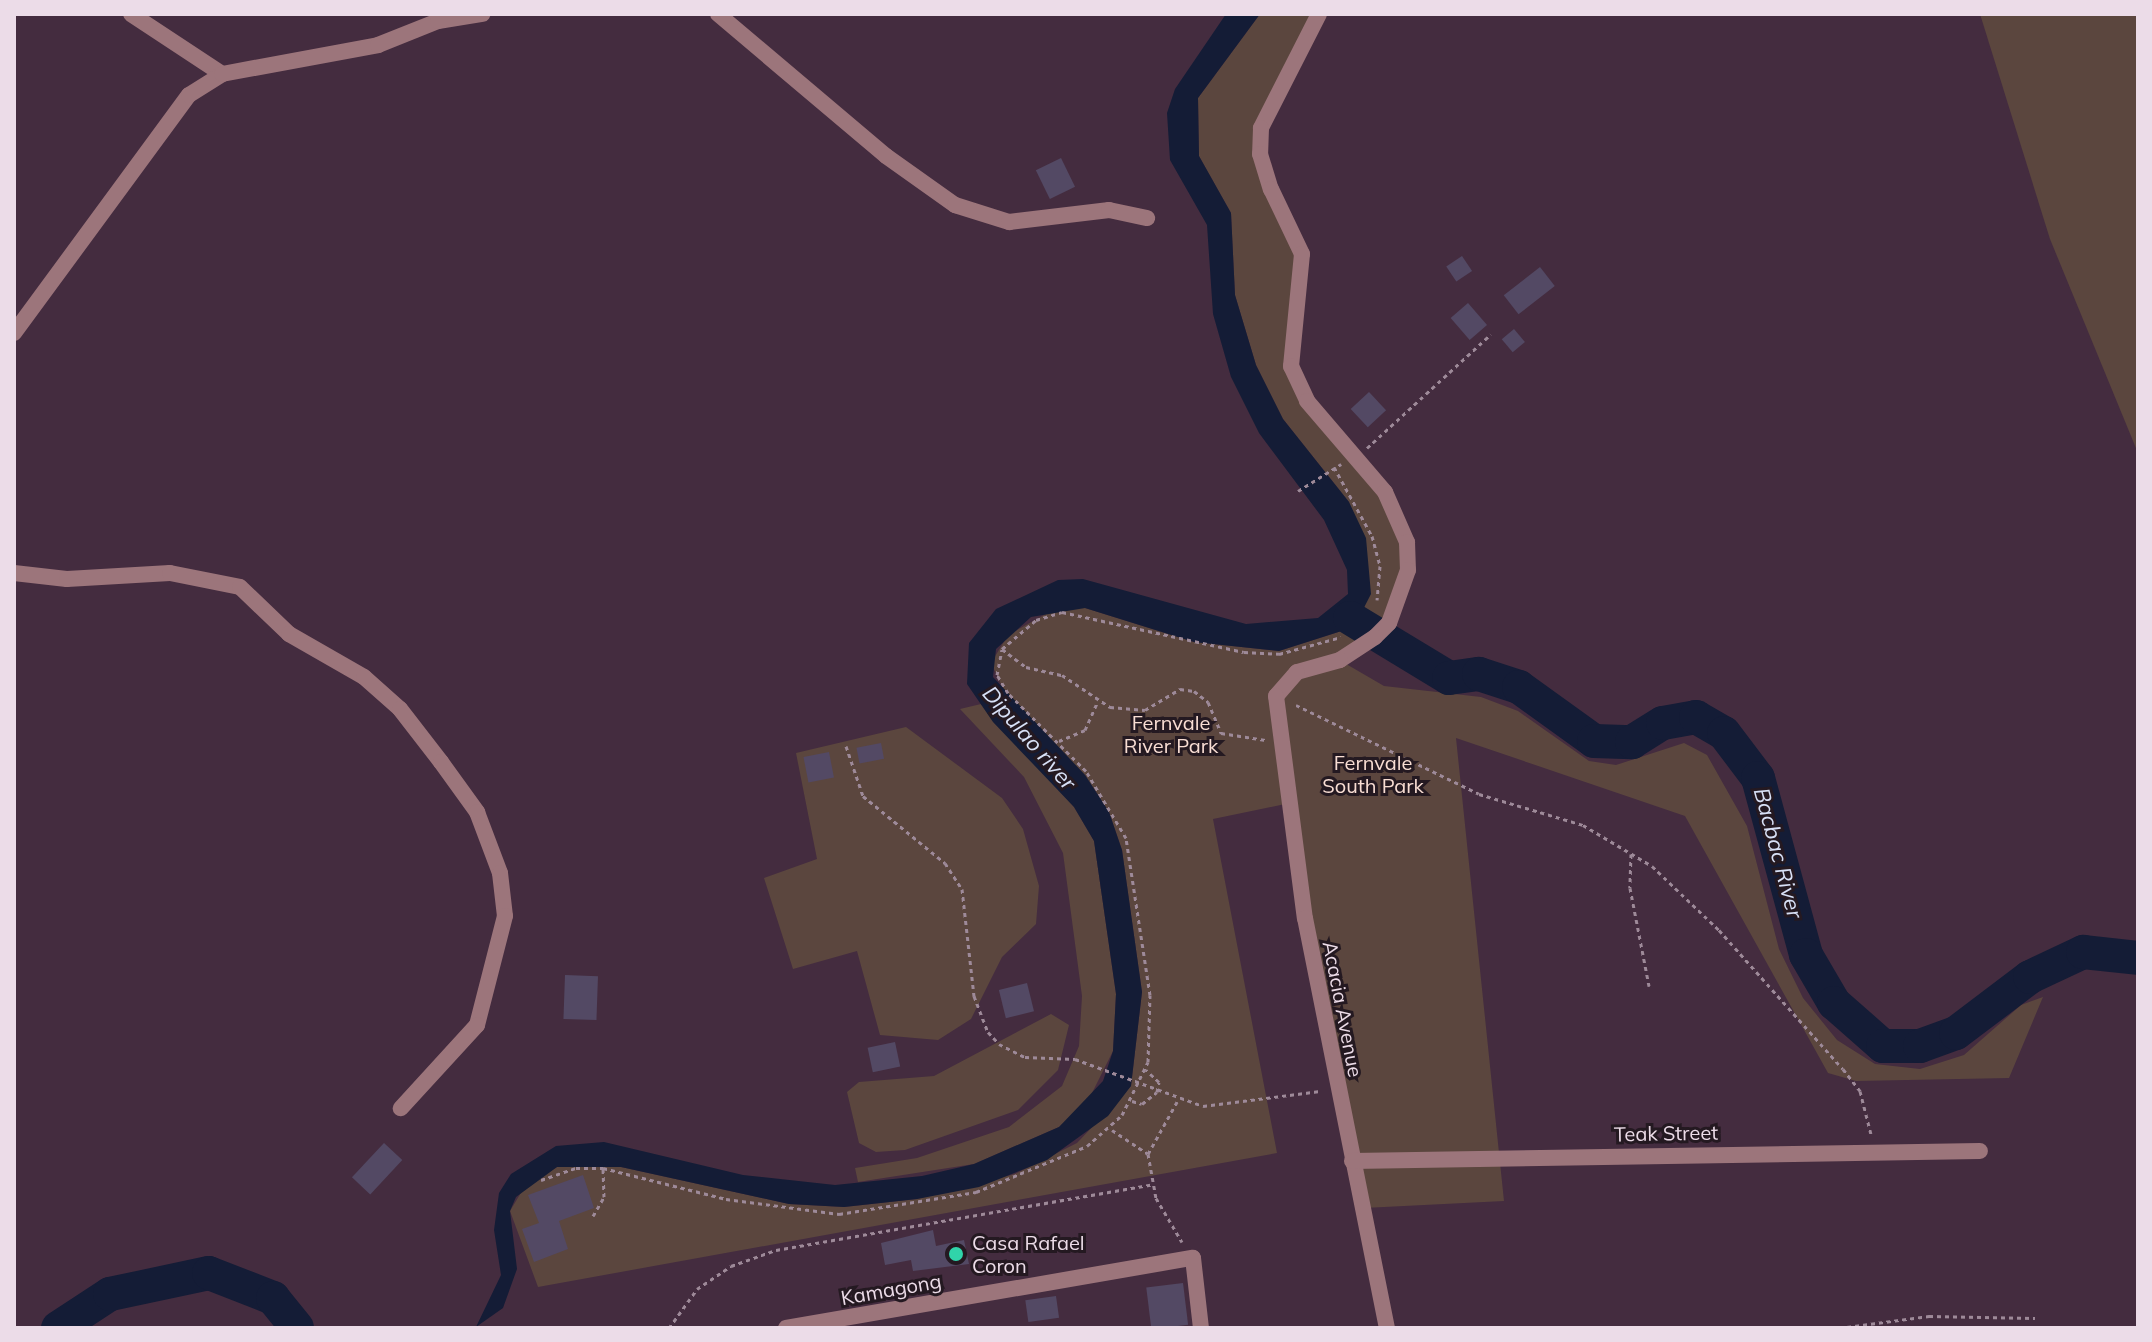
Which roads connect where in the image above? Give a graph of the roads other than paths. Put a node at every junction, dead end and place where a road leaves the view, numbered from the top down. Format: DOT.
graph roads {
  1 [pos="131,14"];
  2 [pos="482,14"];
  3 [pos="718,14"];
  4 [pos="1319,14"];
  5 [pos="222,74"];
  6 [pos="1147,218"];
  7 [pos="14,333"];
  8 [pos="14,573"];
  9 [pos="401,1108"];
  10 [pos="1980,1151"];
  11 [pos="1352,1161"];
  12 [pos="786,1328"];
  13 [pos="1201,1328"];
  14 [pos="1387,1328"];
  1 -- 5 [label="street"];
  2 -- 5 [label="street"];
  3 -- 6 [label="street"];
  4 -- 11 [label="street, Acacia Avenue"];
  5 -- 7 [label="street"];
  8 -- 9 [label="street"];
  10 -- 11 [label="street, Teak Street"];
  11 -- 14 [label="street, Acacia Avenue"];
  12 -- 13 [label="street, Kamagong"];
}
